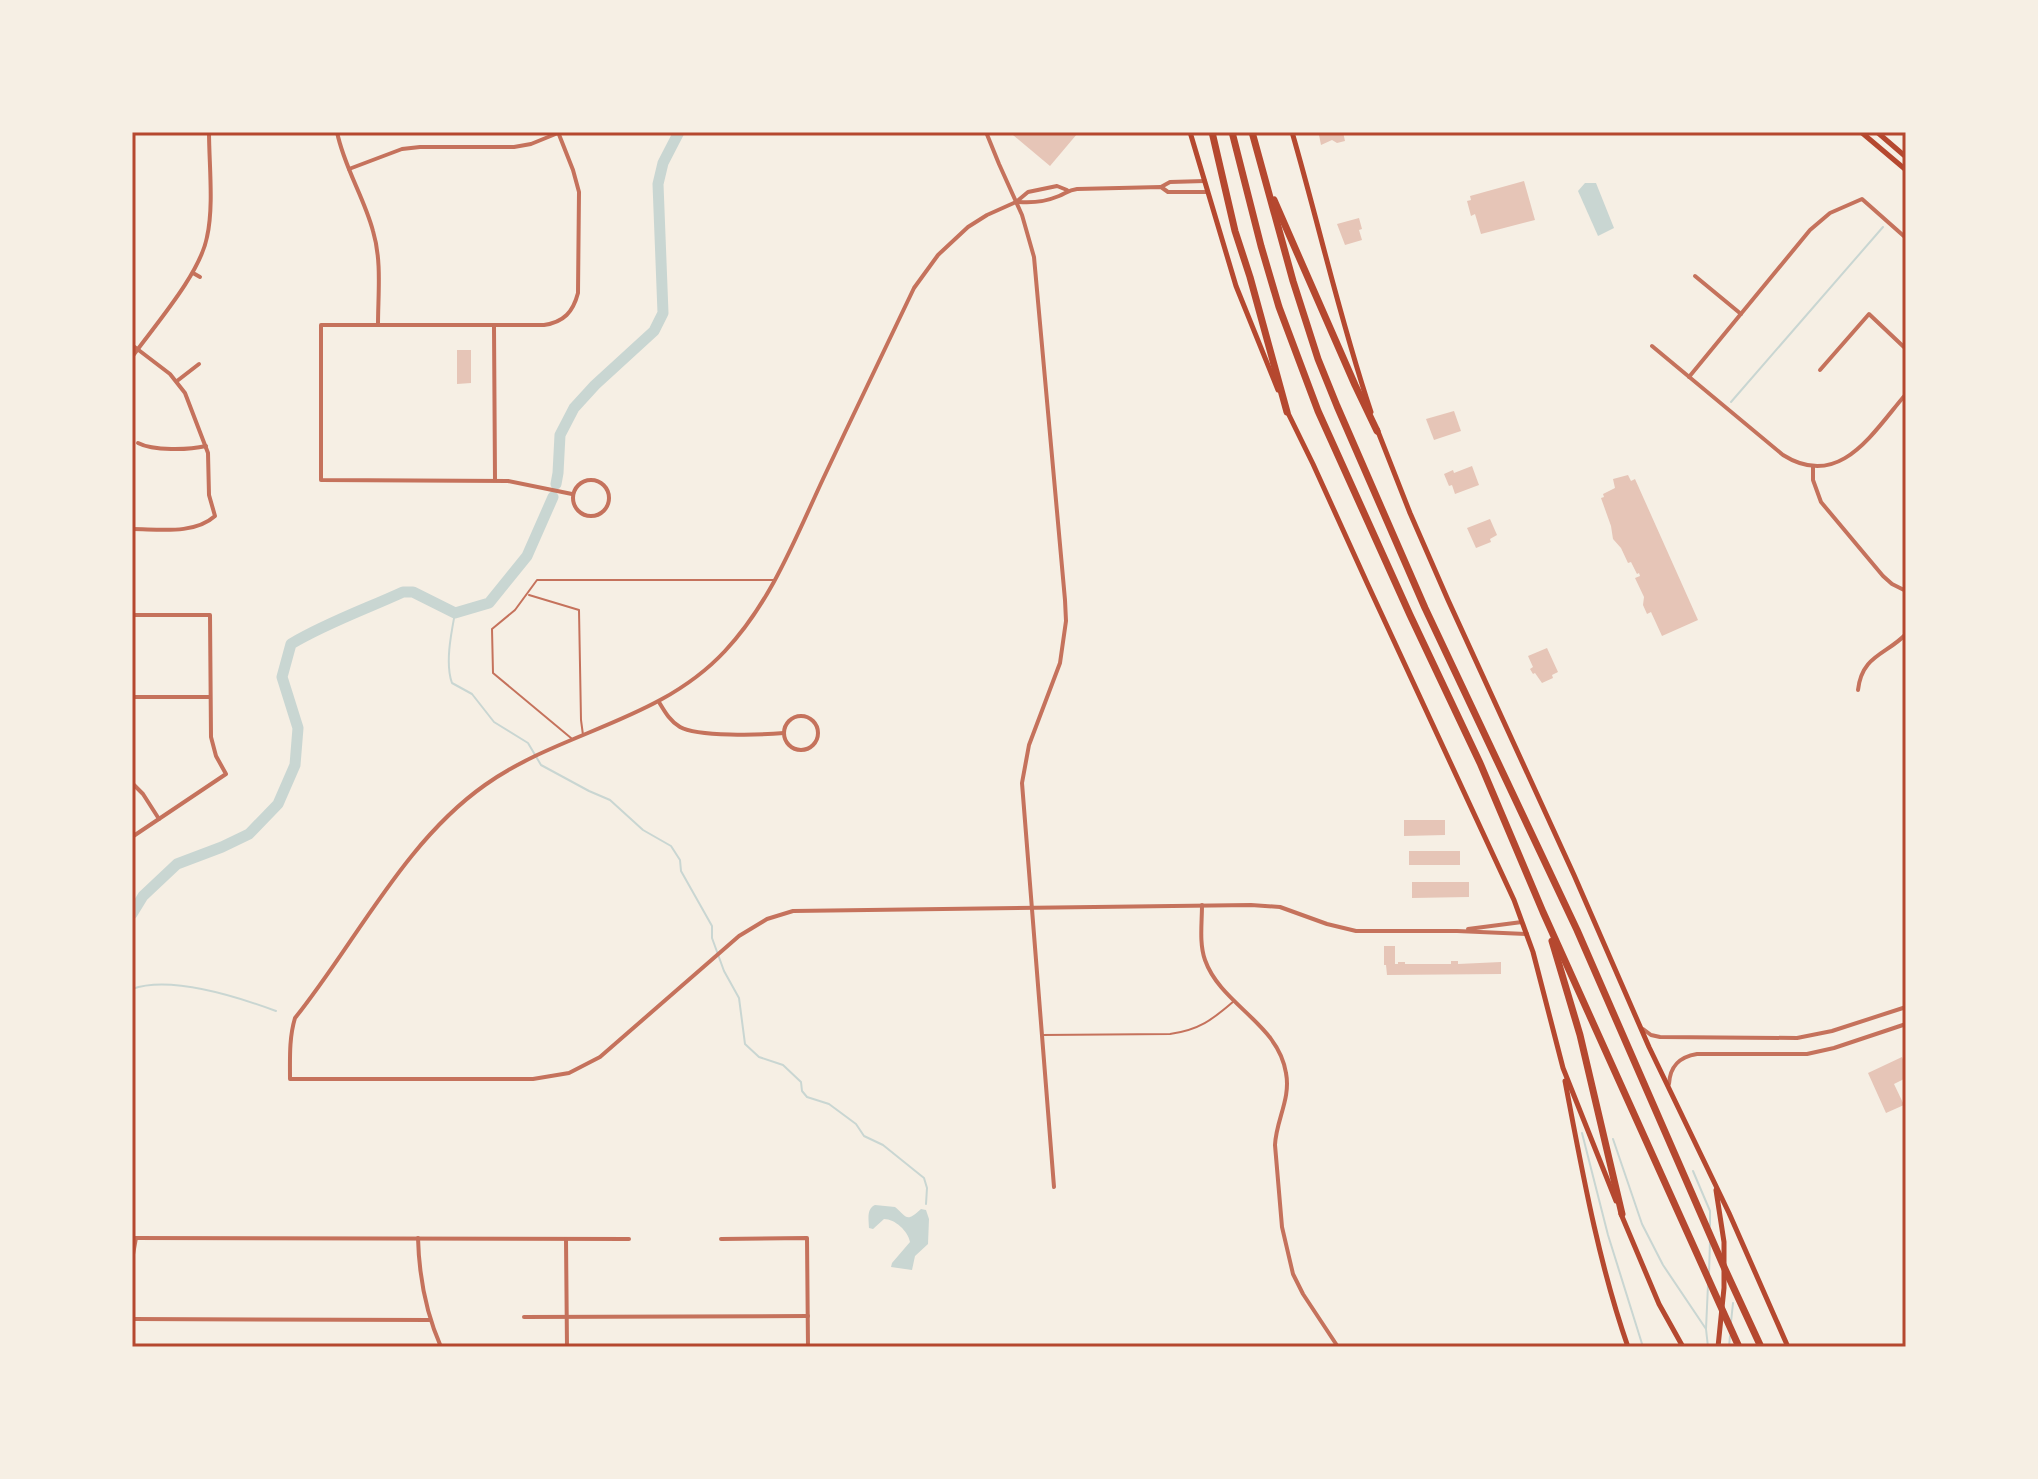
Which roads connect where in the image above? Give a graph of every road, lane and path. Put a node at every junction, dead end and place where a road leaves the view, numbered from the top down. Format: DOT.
graph roads {
  1 [pos="209,132"];
  2 [pos="337,132"];
  3 [pos="986,132"];
  4 [pos="1190,132"];
  5 [pos="1212,132"];
  6 [pos="1232,132"];
  7 [pos="1252,132"];
  8 [pos="1292,132"];
  9 [pos="1861,132"];
  10 [pos="1877,132"];
  11 [pos="558,133"];
  12 [pos="1906,157"];
  13 [pos="349,169"];
  14 [pos="1261,170"];
  15 [pos="1906,170"];
  16 [pos="1205,181"];
  17 [pos="1161,187"];
  18 [pos="1067,190"];
  19 [pos="1207,192"];
  20 [pos="1016,202"];
  21 [pos="1906,238"];
  22 [pos="193,273"];
  23 [pos="1695,276"];
  24 [pos="200,277"];
  25 [pos="1741,314"];
  26 [pos="378,325"];
  27 [pos="494,326"];
  28 [pos="132,345"];
  29 [pos="1652,346"];
  30 [pos="138,349"];
  31 [pos="1906,349"];
  32 [pos="132,357"];
  33 [pos="199,364"];
  34 [pos="1820,370"];
  35 [pos="1689,377"];
  36 [pos="177,381"];
  37 [pos="1906,394"];
  38 [pos="1287,412"];
  39 [pos="1377,431"];
  40 [pos="138,443"];
  41 [pos="206,446"];
  42 [pos="1813,466"];
  43 [pos="495,480"];
  44 [pos="572,494"];
  45 [pos="132,529"];
  46 [pos="775,580"];
  47 [pos="1906,591"];
  48 [pos="527,594"];
  49 [pos="132,615"];
  50 [pos="1906,634"];
  51 [pos="1858,690"];
  52 [pos="132,697"];
  53 [pos="210,697"];
  54 [pos="659,702"];
  55 [pos="784,733"];
  56 [pos="583,736"];
  57 [pos="573,740"];
  58 [pos="132,783"];
  59 [pos="159,819"];
  60 [pos="132,837"];
  61 [pos="1202,905"];
  62 [pos="1032,907"];
  63 [pos="1543,912"];
  64 [pos="1522,922"];
  65 [pos="1457,931"];
  66 [pos="1527,934"];
  67 [pos="1234,1000"];
  68 [pos="1906,1007"];
  69 [pos="1906,1024"];
  70 [pos="1640,1027"];
  71 [pos="1042,1035"];
  72 [pos="1563,1068"];
  73 [pos="1668,1087"];
  74 [pos="1716,1185"];
  75 [pos="1054,1187"];
  76 [pos="1622,1214"];
  77 [pos="134,1238"];
  78 [pos="418,1238"];
  79 [pos="566,1239"];
  80 [pos="629,1239"];
  81 [pos="721,1239"];
  82 [pos="132,1260"];
  83 [pos="808,1316"];
  84 [pos="524,1317"];
  85 [pos="567,1317"];
  86 [pos="132,1319"];
  87 [pos="430,1320"];
  88 [pos="441,1347"];
  89 [pos="567,1347"];
  90 [pos="808,1347"];
  91 [pos="1338,1347"];
  92 [pos="1628,1347"];
  93 [pos="1683,1347"];
  94 [pos="1718,1347"];
  95 [pos="1739,1347"];
  96 [pos="1761,1347"];
  97 [pos="1788,1347"];
  1 -- 22 [label="street"];
  2 -- 13 [label="street"];
  3 -- 20 [label="street"];
  4 -- 16 [label="main road"];
  5 -- 38 [label="highway"];
  6 -- 63 [label="highway"];
  7 -- 14 [label="highway"];
  8 -- 39 [label="main road"];
  9 -- 15 [label="main road"];
  10 -- 12 [label="main road"];
  11 -- 13 [label="street"];
  11 -- 27 [label="street"];
  13 -- 26 [label="street"];
  14 -- 39 [label="highway"];
  14 -- 96 [label="highway"];
  16 -- 17 [label="street"];
  16 -- 19 [label="main road"];
  17 -- 18 [label="street"];
  17 -- 19 [label="street"];
  18 -- 20 [label="street"];
  18 -- 20 [label="street"];
  19 -- 38 [label="main road"];
  20 -- 46 [label="street"];
  20 -- 62 [label="street"];
  21 -- 25 [label="street"];
  22 -- 24 [label="street"];
  22 -- 30 [label="street"];
  23 -- 25 [label="street"];
  25 -- 35 [label="street"];
  26 -- 27 [label="street"];
  26 -- 43 [label="street"];
  27 -- 43 [label="street"];
  28 -- 30 [label="street"];
  29 -- 35 [label="street"];
  30 -- 32 [label="street"];
  30 -- 36 [label="street"];
  31 -- 34 [label="street"];
  33 -- 36 [label="street"];
  35 -- 42 [label="street"];
  36 -- 41 [label="street"];
  37 -- 42 [label="street"];
  38 -- 64 [label="main road"];
  39 -- 70 [label="main road"];
  40 -- 41 [label="street"];
  41 -- 45 [label="street"];
  42 -- 47 [label="street"];
  43 -- 44 [label="street"];
  44 -- 44 [label="street"];
  46 -- 48 [label="lane"];
  46 -- 54 [label="street"];
  48 -- 56 [label="lane"];
  48 -- 57 [label="lane"];
  49 -- 53 [label="street"];
  50 -- 51 [label="street"];
  52 -- 53 [label="street"];
  53 -- 59 [label="street"];
  54 -- 55 [label="street"];
  54 -- 56 [label="street"];
  55 -- 55 [label="street"];
  56 -- 57 [label="street"];
  57 -- 62 [label="street"];
  58 -- 59 [label="street"];
  59 -- 60 [label="street"];
  61 -- 62 [label="street"];
  61 -- 65 [label="street"];
  61 -- 67 [label="street"];
  62 -- 71 [label="street"];
  63 -- 76 [label="highway"];
  63 -- 95 [label="highway"];
  64 -- 65 [label="street"];
  64 -- 66 [label="main road"];
  65 -- 66 [label="street"];
  66 -- 72 [label="main road"];
  67 -- 71 [label="lane"];
  67 -- 91 [label="street"];
  68 -- 70 [label="street"];
  69 -- 73 [label="street"];
  70 -- 73 [label="main road"];
  71 -- 75 [label="street"];
  72 -- 76 [label="main road"];
  72 -- 92 [label="main road"];
  73 -- 74 [label="main road"];
  74 -- 94 [label="main road"];
  74 -- 97 [label="main road"];
  76 -- 93 [label="main road"];
  77 -- 78 [label="street"];
  77 -- 82 [label="street"];
  78 -- 79 [label="street"];
  78 -- 87 [label="street"];
  79 -- 80 [label="street"];
  79 -- 85 [label="street"];
  81 -- 83 [label="street"];
  83 -- 85 [label="street"];
  83 -- 90 [label="street"];
  84 -- 85 [label="street"];
  85 -- 89 [label="street"];
  86 -- 87 [label="street"];
  87 -- 88 [label="street"];
}
